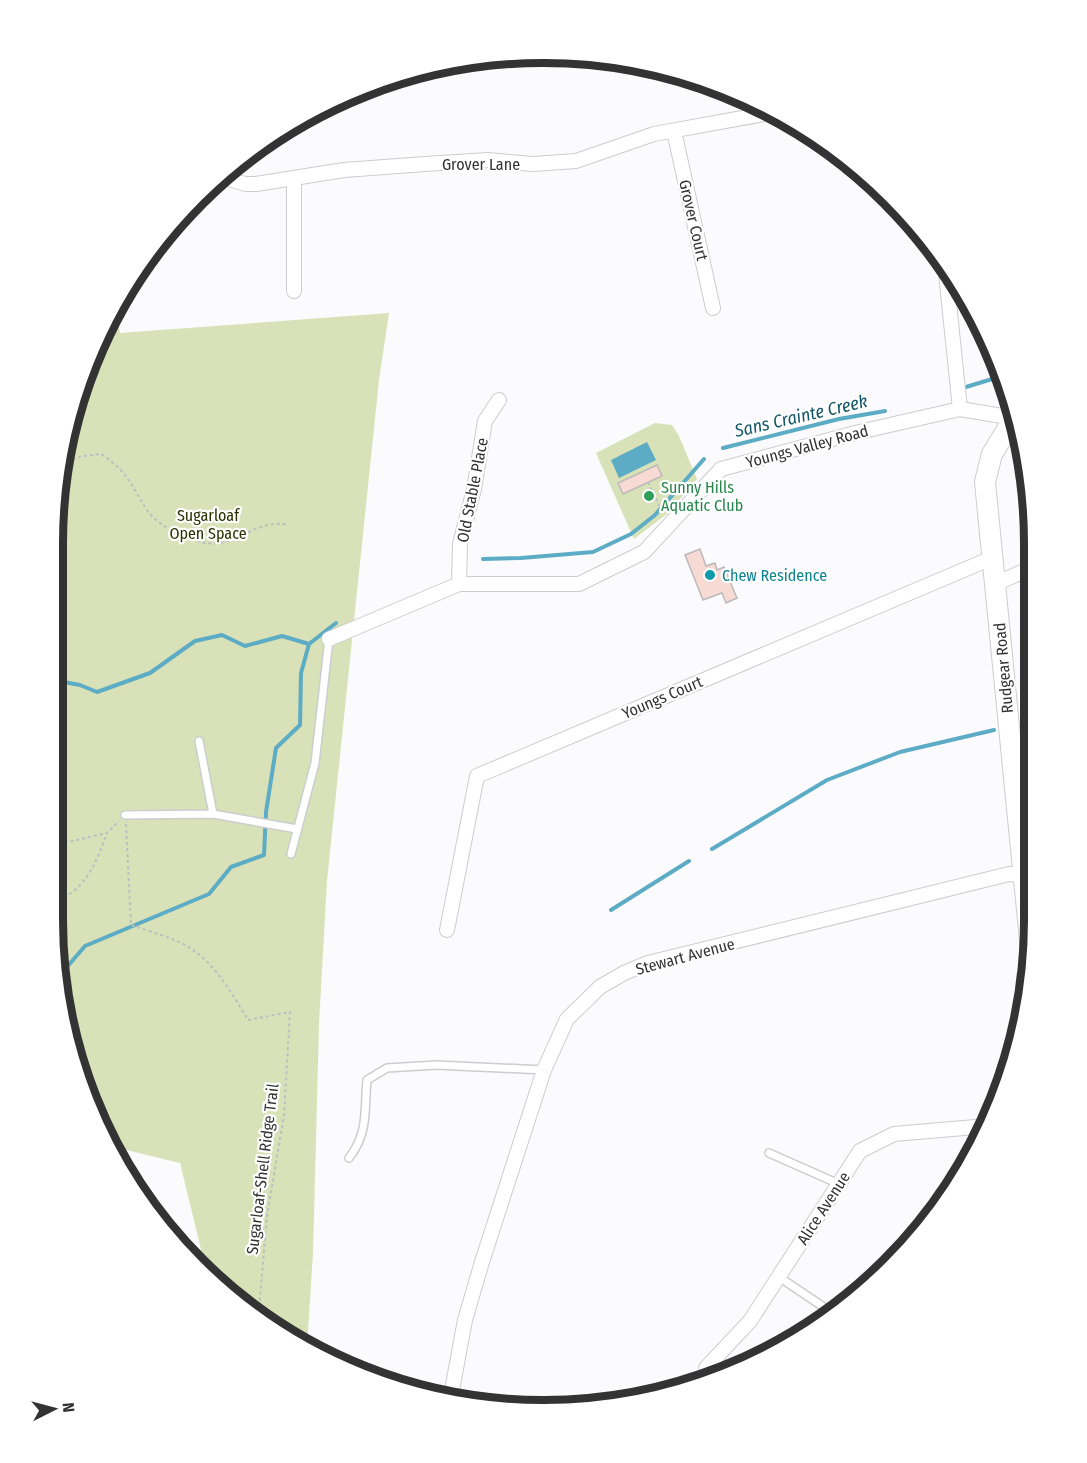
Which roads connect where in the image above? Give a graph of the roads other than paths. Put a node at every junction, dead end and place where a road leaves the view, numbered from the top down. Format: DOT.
graph roads {
  1 [pos="760,115"];
  2 [pos="674,131"];
  3 [pos="230,179"];
  4 [pos="294,180"];
  5 [pos="947,283"];
  6 [pos="294,291"];
  7 [pos="714,308"];
  8 [pos="499,400"];
  9 [pos="960,409"];
  10 [pos="1007,417"];
  11 [pos="1009,425"];
  12 [pos="992,558"];
  13 [pos="1024,571"];
  14 [pos="459,584"];
  15 [pos="995,584"];
  16 [pos="329,639"];
  17 [pos="199,741"];
  18 [pos="213,814"];
  19 [pos="125,815"];
  20 [pos="297,829"];
  21 [pos="1024,841"];
  22 [pos="291,854"];
  23 [pos="1024,876"];
  24 [pos="447,930"];
  25 [pos="544,1070"];
  26 [pos="976,1127"];
  27 [pos="769,1153"];
  28 [pos="349,1158"];
  29 [pos="839,1184"];
  30 [pos="779,1277"];
  31 [pos="825,1308"];
  32 [pos="706,1368"];
  33 [pos="452,1391"];
  1 -- 2 [label="street, Grover Lane"];
  2 -- 4 [label="street, Grover Lane"];
  2 -- 7 [label="street, Grover Court"];
  3 -- 4 [label="street, Grover Lane"];
  4 -- 6 [label="street"];
  5 -- 9 [label="street"];
  8 -- 14 [label="street, Old Stable Place"];
  9 -- 10 [label="street, Youngs Valley Road"];
  9 -- 14 [label="street, Youngs Valley Road"];
  11 -- 12 [label="street, Rudgear Road"];
  12 -- 15 [label="street, Rudgear Road"];
  12 -- 24 [label="street, Youngs Court"];
  13 -- 15 [label="street"];
  14 -- 16 [label="street, Youngs Valley Road"];
  15 -- 21 [label="street, Rudgear Road"];
  16 -- 20 [label="lane"];
  17 -- 18 [label="lane"];
  18 -- 19 [label="lane"];
  18 -- 20 [label="lane"];
  20 -- 22 [label="lane"];
  23 -- 25 [label="street, Stewart Avenue"];
  25 -- 28 [label="lane"];
  25 -- 33 [label="street, Stewart Avenue"];
  26 -- 29 [label="street, Alice Avenue"];
  27 -- 29 [label="lane"];
  29 -- 30 [label="street, Alice Avenue"];
  30 -- 31 [label="lane"];
  30 -- 32 [label="street, Alice Avenue"];
}
